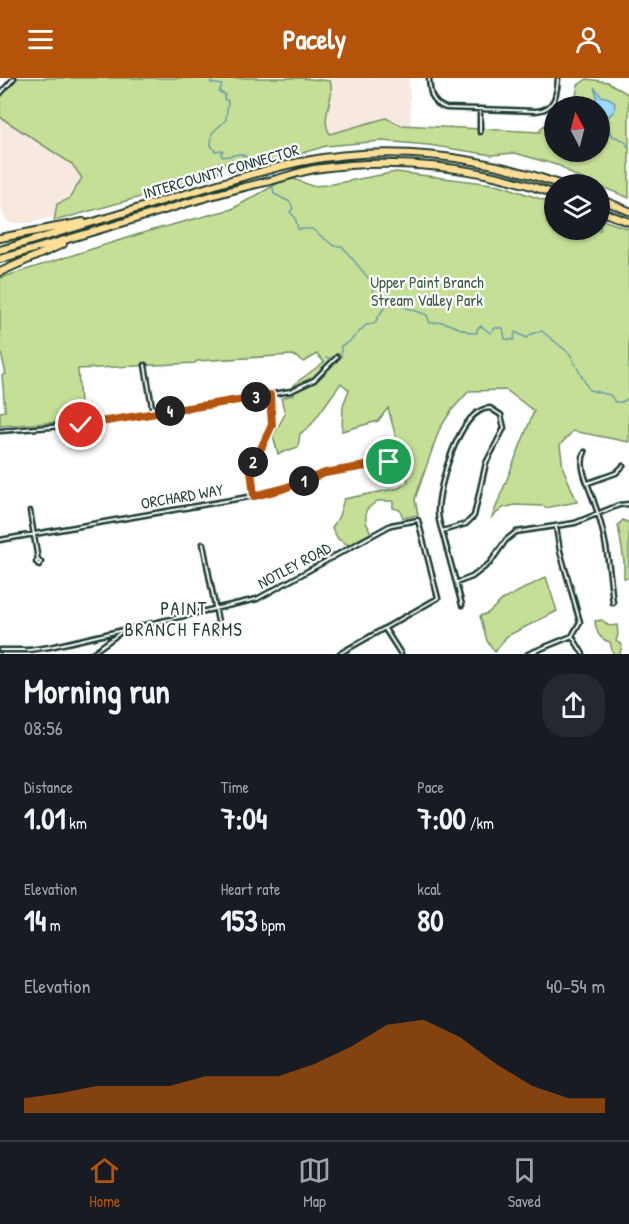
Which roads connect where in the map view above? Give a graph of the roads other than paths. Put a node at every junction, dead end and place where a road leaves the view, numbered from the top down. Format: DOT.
graph roads {
  1 [pos="14,78"];
  2 [pos="429,78"];
  3 [pos="558,78"];
  4 [pos="0,94"];
  5 [pos="480,109"];
  6 [pos="480,132"];
  7 [pos="544,179"];
  8 [pos="544,190"];
  9 [pos="610,204"];
  10 [pos="629,211"];
  11 [pos="610,215"];
  12 [pos="104,218"];
  13 [pos="629,222"];
  14 [pos="75,237"];
  15 [pos="0,238"];
  16 [pos="0,250"];
  17 [pos="0,259"];
  18 [pos="0,272"];
  19 [pos="337,357"];
  20 [pos="145,365"];
  21 [pos="270,395"];
  22 [pos="153,414"];
  23 [pos="0,431"];
  24 [pos="585,452"];
  25 [pos="401,460"];
  26 [pos="622,466"];
  27 [pos="588,483"];
  28 [pos="254,496"];
  29 [pos="629,504"];
  30 [pos="30,511"];
  31 [pos="599,514"];
  32 [pos="556,527"];
  33 [pos="442,531"];
  34 [pos="35,533"];
  35 [pos="0,540"];
  36 [pos="202,544"];
  37 [pos="38,560"];
  38 [pos="456,583"];
  39 [pos="613,603"];
  40 [pos="462,605"];
  41 [pos="216,610"];
  42 [pos="385,629"];
  43 [pos="122,631"];
  44 [pos="220,632"];
  45 [pos="572,636"];
  46 [pos="0,650"];
  47 [pos="91,654"];
  48 [pos="339,654"];
  49 [pos="401,654"];
  50 [pos="528,654"];
  51 [pos="583,654"];
  1 -- 4 [label="street"];
  2 -- 5 [label="street"];
  3 -- 5 [label="street"];
  5 -- 6 [label="street"];
  7 -- 12 [label="highway, INTERCOUNTY CONNECTOR"];
  8 -- 14 [label="highway, INTERCOUNTY CONNECTOR"];
  9 -- 10 [label="highway"];
  11 -- 13 [label="highway"];
  12 -- 15 [label="highway"];
  12 -- 16 [label="highway, INTERCOUNTY CONNECTOR"];
  14 -- 17 [label="highway, INTERCOUNTY CONNECTOR"];
  14 -- 18 [label="highway"];
  19 -- 21 [label="street"];
  20 -- 22 [label="street"];
  21 -- 22 [label="street"];
  21 -- 28 [label="street"];
  22 -- 23 [label="street"];
  24 -- 27 [label="street"];
  25 -- 28 [label="street, ORCHARD WAY"];
  26 -- 27 [label="street"];
  27 -- 31 [label="street"];
  28 -- 34 [label="street, ORCHARD WAY"];
  29 -- 31 [label="street"];
  30 -- 34 [label="street"];
  31 -- 32 [label="street"];
  31 -- 39 [label="street"];
  32 -- 38 [label="street"];
  32 -- 45 [label="street"];
  33 -- 33 [label="street"];
  33 -- 38 [label="street"];
  34 -- 35 [label="street, ORCHARD WAY"];
  34 -- 37 [label="street"];
  36 -- 41 [label="street"];
  38 -- 40 [label="street"];
  41 -- 42 [label="street, NOTLEY ROAD"];
  41 -- 43 [label="street, NOTLEY ROAD"];
  41 -- 44 [label="street"];
  42 -- 48 [label="street"];
  42 -- 49 [label="street"];
  43 -- 46 [label="street, NOTLEY ROAD"];
  43 -- 47 [label="street"];
  45 -- 50 [label="street"];
  45 -- 51 [label="street"];
}
